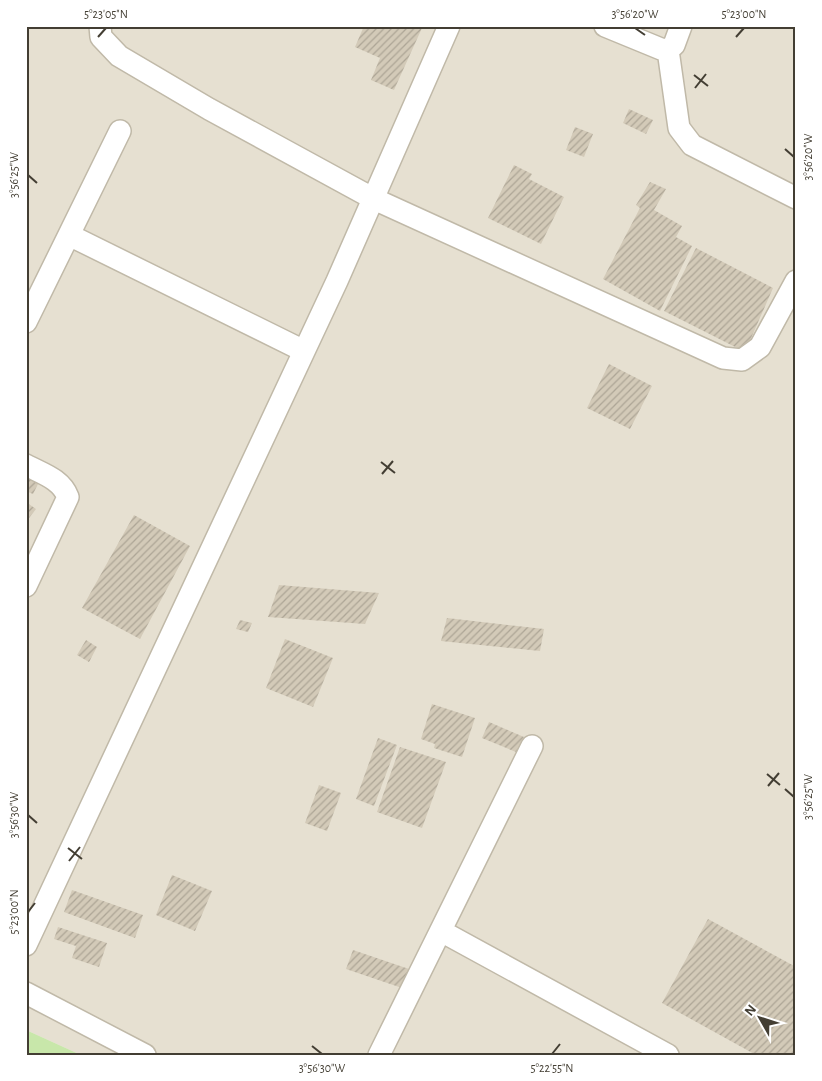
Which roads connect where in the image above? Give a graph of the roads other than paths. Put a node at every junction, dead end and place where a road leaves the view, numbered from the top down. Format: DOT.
graph roads {
  1 [pos="100,26"];
  2 [pos="449,26"];
  3 [pos="605,26"];
  4 [pos="681,26"];
  5 [pos="668,50"];
  6 [pos="120,131"];
  7 [pos="796,198"];
  8 [pos="374,199"];
  9 [pos="69,235"];
  10 [pos="796,281"];
  11 [pos="26,322"];
  12 [pos="304,351"];
  13 [pos="26,465"];
  14 [pos="26,586"];
  15 [pos="532,746"];
  16 [pos="442,931"];
  17 [pos="26,945"];
  18 [pos="26,993"];
  19 [pos="145,1055"];
  20 [pos="379,1055"];
  21 [pos="668,1055"];
  1 -- 8 [label="street"];
  2 -- 8 [label="street"];
  3 -- 5 [label="street"];
  4 -- 5 [label="street"];
  5 -- 7 [label="street"];
  6 -- 9 [label="street"];
  8 -- 10 [label="street"];
  8 -- 12 [label="street"];
  9 -- 11 [label="street"];
  9 -- 12 [label="street"];
  12 -- 17 [label="street"];
  13 -- 14 [label="street"];
  15 -- 16 [label="street"];
  16 -- 20 [label="street"];
  16 -- 21 [label="street"];
  18 -- 19 [label="street"];
}
